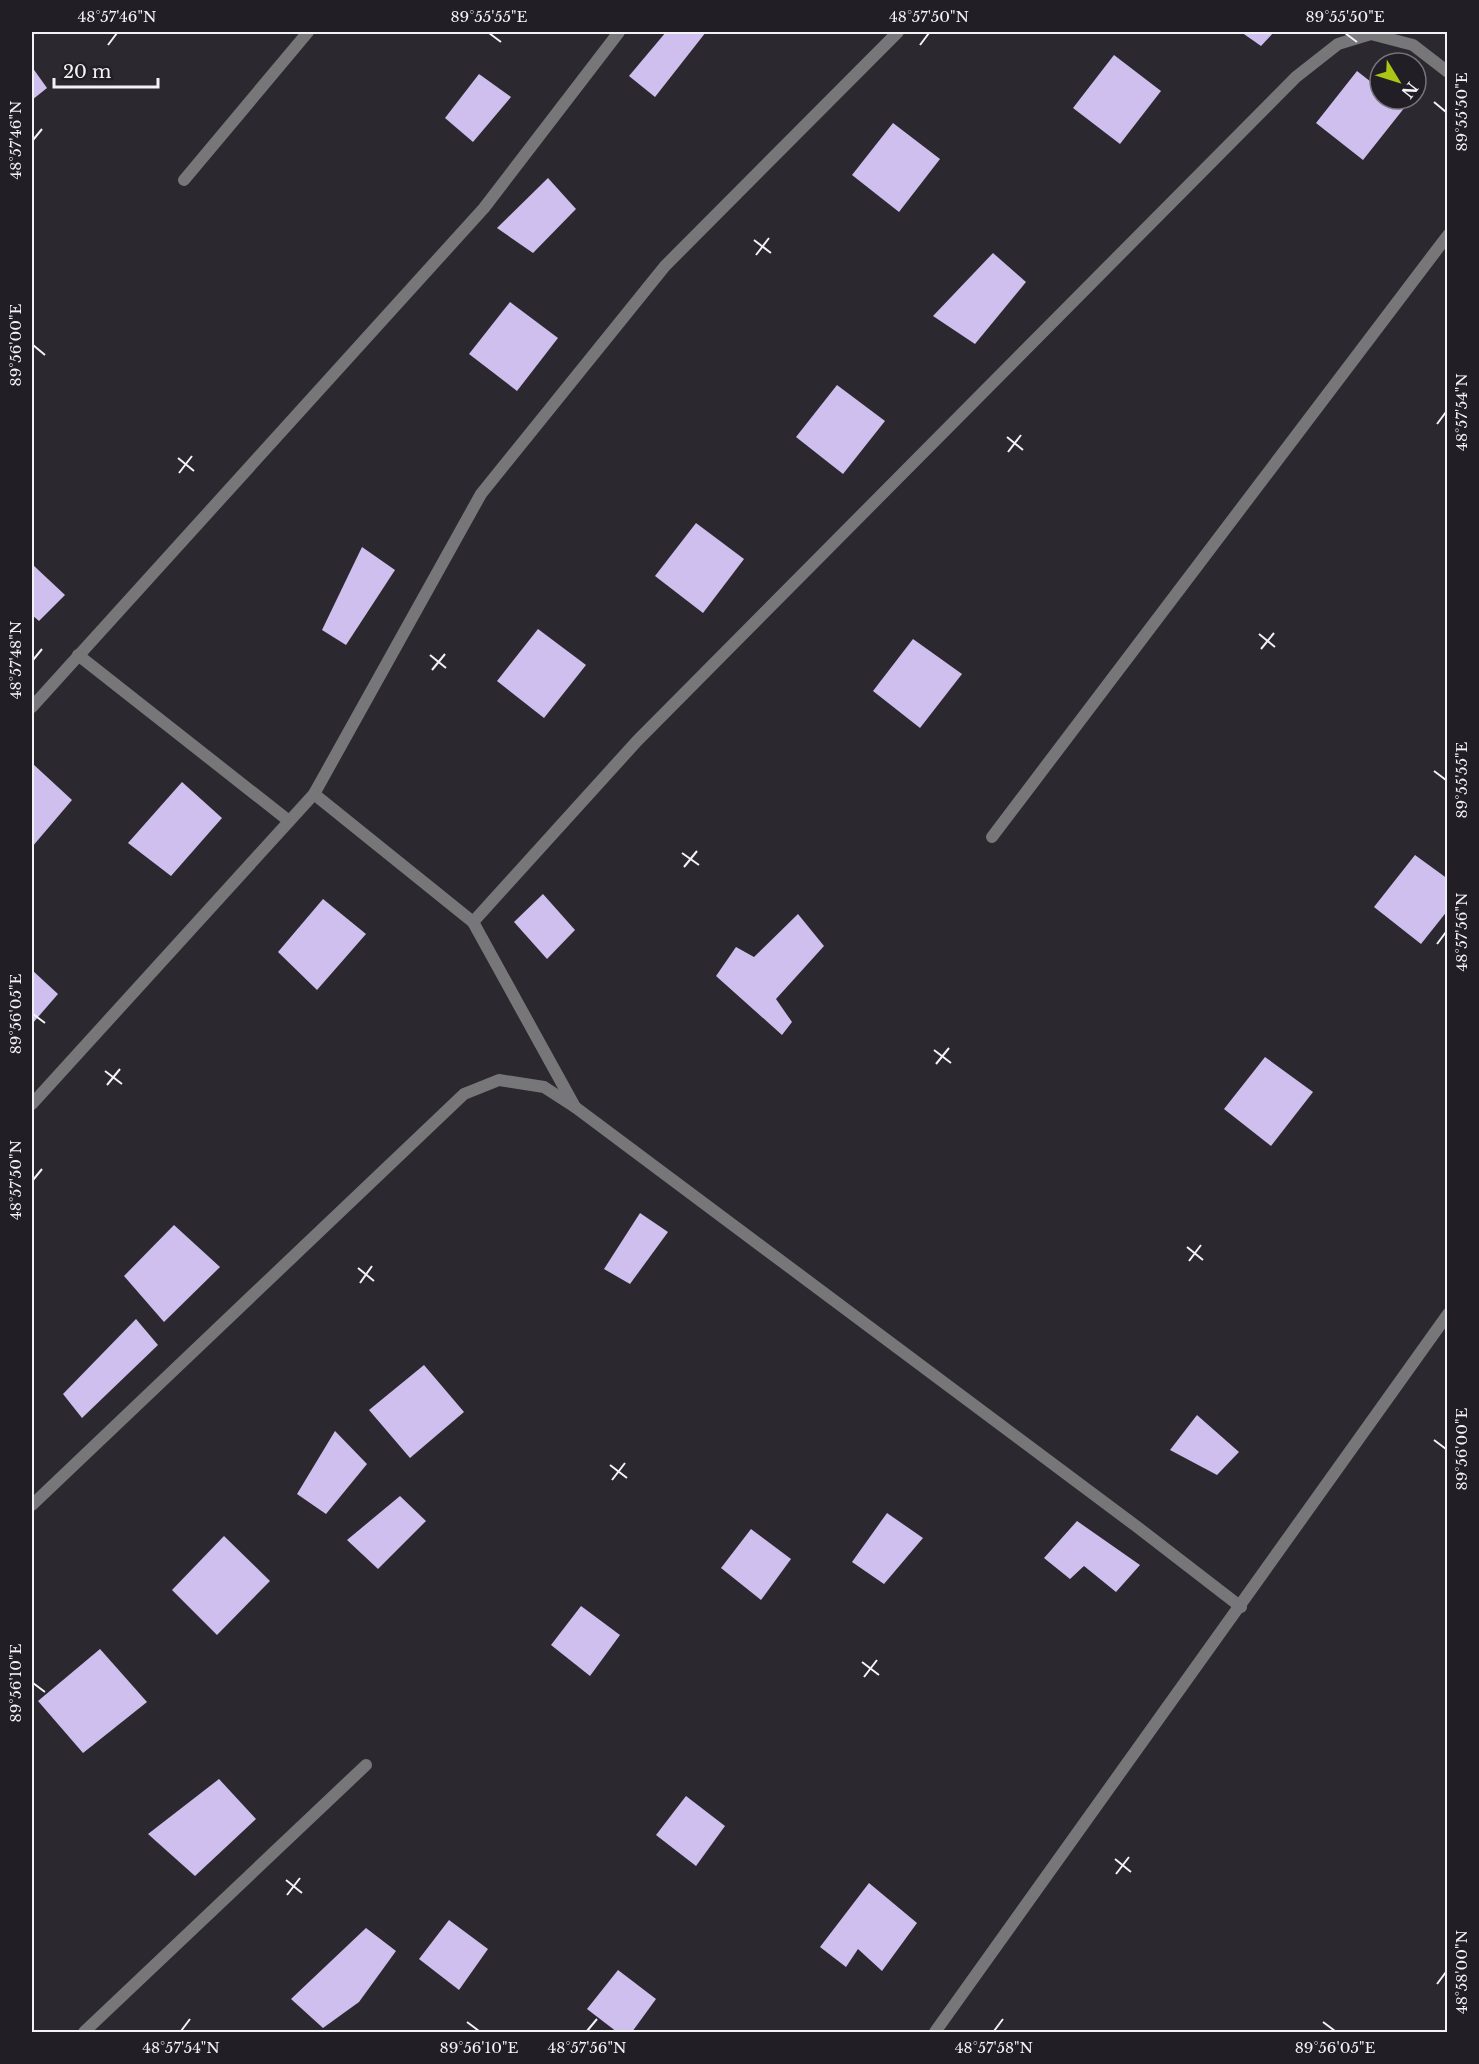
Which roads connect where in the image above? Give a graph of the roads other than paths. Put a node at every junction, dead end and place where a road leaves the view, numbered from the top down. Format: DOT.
graph roads {
  1 [pos="308,32"];
  2 [pos="619,32"];
  3 [pos="898,32"];
  4 [pos="1448,72"];
  5 [pos="184,180"];
  6 [pos="1448,235"];
  7 [pos="78,655"];
  8 [pos="32,707"];
  9 [pos="314,794"];
  10 [pos="289,821"];
  11 [pos="992,837"];
  12 [pos="473,922"];
  13 [pos="32,1104"];
  14 [pos="575,1107"];
  15 [pos="1448,1314"];
  16 [pos="32,1505"];
  17 [pos="1241,1607"];
  18 [pos="366,1765"];
  19 [pos="84,2032"];
  20 [pos="935,2032"];
  1 -- 5 [label="street"];
  2 -- 7 [label="street"];
  3 -- 9 [label="street"];
  4 -- 12 [label="street"];
  6 -- 11 [label="street"];
  7 -- 8 [label="street"];
  7 -- 10 [label="street"];
  9 -- 10 [label="street"];
  9 -- 12 [label="street"];
  10 -- 13 [label="street"];
  12 -- 14 [label="street"];
  14 -- 16 [label="street"];
  14 -- 17 [label="street"];
  15 -- 17 [label="street"];
  17 -- 20 [label="street"];
  18 -- 19 [label="street"];
}
